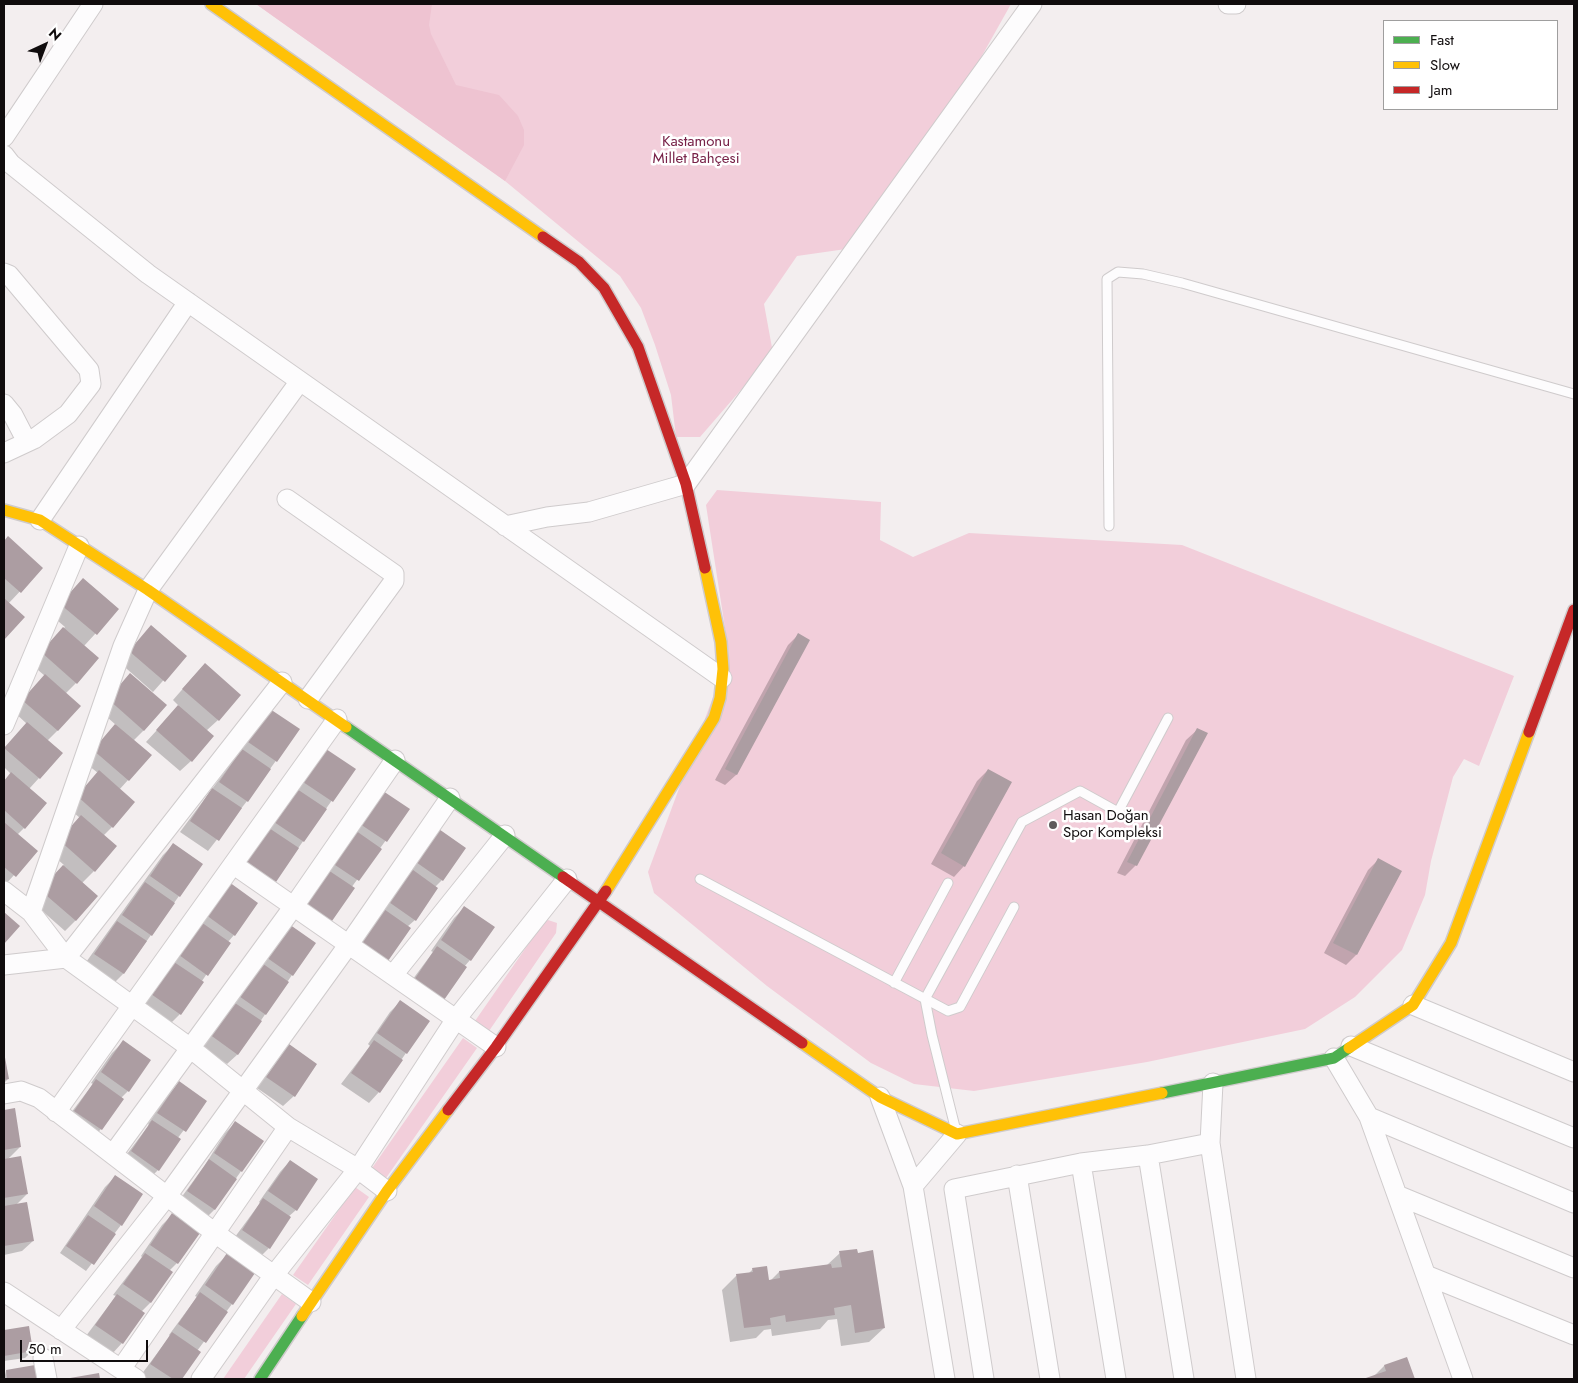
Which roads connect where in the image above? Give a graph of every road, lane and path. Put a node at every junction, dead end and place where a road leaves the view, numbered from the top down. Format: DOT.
graph roads {
  1 [pos="93,4"];
  2 [pos="211,4"];
  3 [pos="1032,4"];
  4 [pos="1228,4"];
  5 [pos="1236,4"];
  6 [pos="4,137"];
  7 [pos="4,155"];
  8 [pos="4,273"];
  9 [pos="188,302"];
  10 [pos="300,381"];
  11 [pos="1574,394"];
  12 [pos="4,404"];
  13 [pos="27,442"];
  14 [pos="4,453"];
  15 [pos="686,484"];
  16 [pos="287,499"];
  17 [pos="4,510"];
  18 [pos="40,520"];
  19 [pos="505,526"];
  20 [pos="1109,526"];
  21 [pos="79,546"];
  22 [pos="148,590"];
  23 [pos="1574,610"];
  24 [pos="722,678"];
  25 [pos="282,682"];
  26 [pos="308,699"];
  27 [pos="1168,718"];
  28 [pos="337,719"];
  29 [pos="4,725"];
  30 [pos="395,760"];
  31 [pos="450,798"];
  32 [pos="504,835"];
  33 [pos="234,865"];
  34 [pos="567,879"];
  35 [pos="700,879"];
  36 [pos="948,883"];
  37 [pos="4,891"];
  38 [pos="599,901"];
  39 [pos="294,906"];
  40 [pos="1014,906"];
  41 [pos="32,912"];
  42 [pos="350,944"];
  43 [pos="66,958"];
  44 [pos="4,965"];
  45 [pos="393,975"];
  46 [pos="894,982"];
  47 [pos="925,999"];
  48 [pos="1412,1005"];
  49 [pos="132,1007"];
  50 [pos="456,1019"];
  51 [pos="496,1046"];
  52 [pos="1351,1046"];
  53 [pos="189,1048"];
  54 [pos="1334,1058"];
  55 [pos="1574,1072"];
  56 [pos="1213,1083"];
  57 [pos="242,1091"];
  58 [pos="4,1094"];
  59 [pos="880,1097"];
  60 [pos="56,1112"];
  61 [pos="1369,1117"];
  62 [pos="288,1127"];
  63 [pos="957,1134"];
  64 [pos="1574,1138"];
  65 [pos="1210,1143"];
  66 [pos="113,1154"];
  67 [pos="1148,1155"];
  68 [pos="1081,1163"];
  69 [pos="358,1169"];
  70 [pos="1017,1175"];
  71 [pos="914,1186"];
  72 [pos="387,1191"];
  73 [pos="1397,1195"];
  74 [pos="167,1196"];
  75 [pos="1574,1203"];
  76 [pos="215,1232"];
  77 [pos="1574,1268"];
  78 [pos="274,1275"];
  79 [pos="1426,1275"];
  80 [pos="4,1292"];
  81 [pos="311,1302"];
  82 [pos="61,1330"];
  83 [pos="1574,1335"];
  84 [pos="43,1358"];
  85 [pos="128,1374"];
  86 [pos="47,1379"];
  87 [pos="202,1379"];
  88 [pos="260,1379"];
  89 [pos="944,1379"];
  90 [pos="984,1379"];
  91 [pos="1050,1379"];
  92 [pos="1116,1379"];
  93 [pos="1184,1379"];
  94 [pos="1246,1379"];
  95 [pos="1463,1379"];
  1 -- 6 [label="street"];
  2 -- 15 [label="street"];
  3 -- 15 [label="street"];
  4 -- 5 [label="street"];
  7 -- 9 [label="street"];
  8 -- 13 [label="street"];
  9 -- 10 [label="street"];
  9 -- 18 [label="street"];
  10 -- 19 [label="street"];
  10 -- 22 [label="street"];
  11 -- 20 [label="lane"];
  12 -- 13 [label="street"];
  13 -- 14 [label="street"];
  15 -- 19 [label="street"];
  15 -- 24 [label="street"];
  16 -- 26 [label="street"];
  17 -- 18 [label="street"];
  18 -- 21 [label="street"];
  19 -- 24 [label="street"];
  21 -- 22 [label="street"];
  21 -- 29 [label="street"];
  22 -- 25 [label="street"];
  22 -- 41 [label="street"];
  23 -- 48 [label="street"];
  24 -- 38 [label="street"];
  25 -- 26 [label="street"];
  25 -- 43 [label="street"];
  26 -- 28 [label="street"];
  27 -- 47 [label="lane"];
  28 -- 30 [label="street"];
  28 -- 33 [label="street"];
  30 -- 31 [label="street"];
  30 -- 39 [label="street"];
  31 -- 32 [label="street"];
  31 -- 42 [label="street"];
  32 -- 34 [label="street"];
  32 -- 45 [label="street"];
  33 -- 39 [label="street"];
  33 -- 49 [label="street"];
  34 -- 38 [label="street"];
  34 -- 50 [label="street"];
  35 -- 46 [label="lane"];
  36 -- 46 [label="lane"];
  37 -- 41 [label="street"];
  38 -- 51 [label="street"];
  38 -- 59 [label="street"];
  39 -- 42 [label="street"];
  39 -- 53 [label="street"];
  40 -- 47 [label="lane"];
  41 -- 43 [label="street"];
  42 -- 45 [label="street"];
  42 -- 57 [label="street"];
  43 -- 44 [label="street"];
  43 -- 49 [label="street"];
  45 -- 50 [label="street"];
  46 -- 47 [label="lane"];
  47 -- 63 [label="lane"];
  48 -- 52 [label="street"];
  48 -- 55 [label="street"];
  49 -- 53 [label="street"];
  49 -- 60 [label="street"];
  50 -- 51 [label="street"];
  50 -- 69 [label="street"];
  51 -- 72 [label="street"];
  52 -- 54 [label="street"];
  52 -- 64 [label="street"];
  53 -- 57 [label="street"];
  53 -- 66 [label="street"];
  54 -- 56 [label="street"];
  54 -- 61 [label="street"];
  56 -- 63 [label="street"];
  56 -- 65 [label="street"];
  57 -- 62 [label="street"];
  57 -- 74 [label="street"];
  58 -- 60 [label="street"];
  59 -- 63 [label="street"];
  59 -- 71 [label="street"];
  60 -- 66 [label="street"];
  61 -- 73 [label="street"];
  61 -- 75 [label="street"];
  62 -- 69 [label="street"];
  62 -- 76 [label="street"];
  63 -- 71 [label="street"];
  65 -- 67 [label="street"];
  65 -- 94 [label="street"];
  66 -- 74 [label="street"];
  67 -- 68 [label="street"];
  67 -- 93 [label="street"];
  68 -- 70 [label="street"];
  68 -- 92 [label="street"];
  69 -- 72 [label="street"];
  69 -- 78 [label="street"];
  70 -- 90 [label="street"];
  70 -- 91 [label="street"];
  71 -- 89 [label="street"];
  72 -- 81 [label="street"];
  73 -- 77 [label="street"];
  73 -- 79 [label="street"];
  74 -- 76 [label="street"];
  74 -- 82 [label="street"];
  76 -- 78 [label="street"];
  76 -- 85 [label="street"];
  78 -- 81 [label="street"];
  78 -- 87 [label="street"];
  79 -- 83 [label="street"];
  79 -- 95 [label="street"];
  80 -- 82 [label="street"];
  81 -- 88 [label="street"];
  82 -- 85 [label="street"];
  84 -- 86 [label="street"];
}
